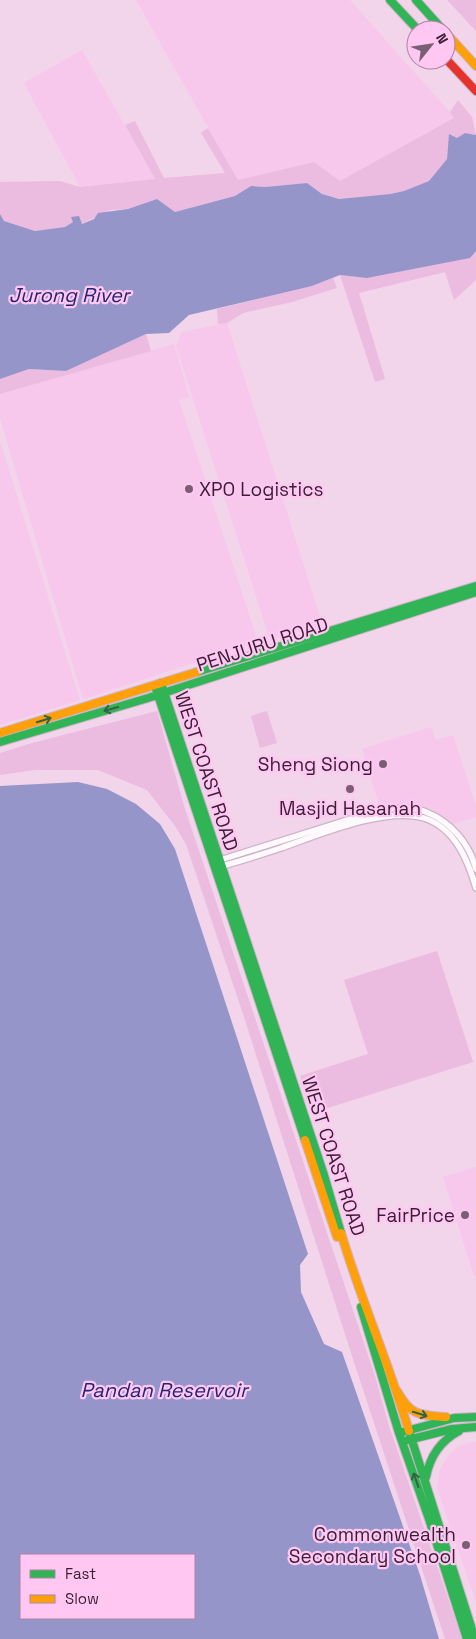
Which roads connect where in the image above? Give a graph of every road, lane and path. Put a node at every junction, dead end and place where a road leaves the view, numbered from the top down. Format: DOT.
graph roads {
  1 [pos="390,0"];
  2 [pos="416,0"];
  3 [pos="409,20"];
  4 [pos="435,20"];
  5 [pos="456,43"];
  6 [pos="476,66"];
  7 [pos="456,70"];
  8 [pos="476,91"];
  9 [pos="476,586"];
  10 [pos="476,592"];
  11 [pos="446,598"];
  12 [pos="158,685"];
  13 [pos="161,693"];
  14 [pos="0,733"];
  15 [pos="0,742"];
  16 [pos="217,864"];
  17 [pos="476,869"];
  18 [pos="476,888"];
  19 [pos="397,1391"];
  20 [pos="476,1417"];
  21 [pos="454,1418"];
  22 [pos="466,1427"];
  23 [pos="476,1427"];
  24 [pos="399,1433"];
  25 [pos="410,1435"];
  26 [pos="402,1442"];
  27 [pos="425,1482"];
  28 [pos="467,1639"];
  29 [pos="475,1639"];
  1 -- 3 [label="main road"];
  2 -- 4 [label="main road"];
  5 -- 6 [label="main road"];
  7 -- 8 [label="main road"];
  9 -- 11 [label="main road, PENJURU ROAD"];
  10 -- 11 [label="main road, PENJURU ROAD"];
  11 -- 12 [label="main road, PENJURU ROAD"];
  11 -- 13 [label="main road, PENJURU ROAD"];
  12 -- 13 [label="main road, WEST COAST ROAD"];
  14 -- 12 [label="main road, PENJURU ROAD, one-way"];
  13 -- 15 [label="main road, PENJURU ROAD, one-way"];
  13 -- 16 [label="main road, WEST COAST ROAD"];
  16 -- 17 [label="street"];
  16 -- 18 [label="street"];
  16 -- 19 [label="main road, WEST COAST ROAD"];
  16 -- 24 [label="main road, WEST COAST ROAD"];
  19 -- 21 [label="main road, one-way"];
  19 -- 25 [label="main road, WEST COAST ROAD"];
  20 -- 21 [label="main road"];
  21 -- 25 [label="main road"];
  22 -- 23 [label="main road"];
  22 -- 25 [label="main road"];
  22 -- 27 [label="main road"];
  24 -- 25 [label="main road"];
  24 -- 26 [label="main road, WEST COAST ROAD"];
  25 -- 26 [label="main road"];
  25 -- 27 [label="main road, WEST COAST ROAD"];
  28 -- 26 [label="main road, WEST COAST ROAD, one-way"];
  27 -- 29 [label="main road, WEST COAST ROAD"];
}
